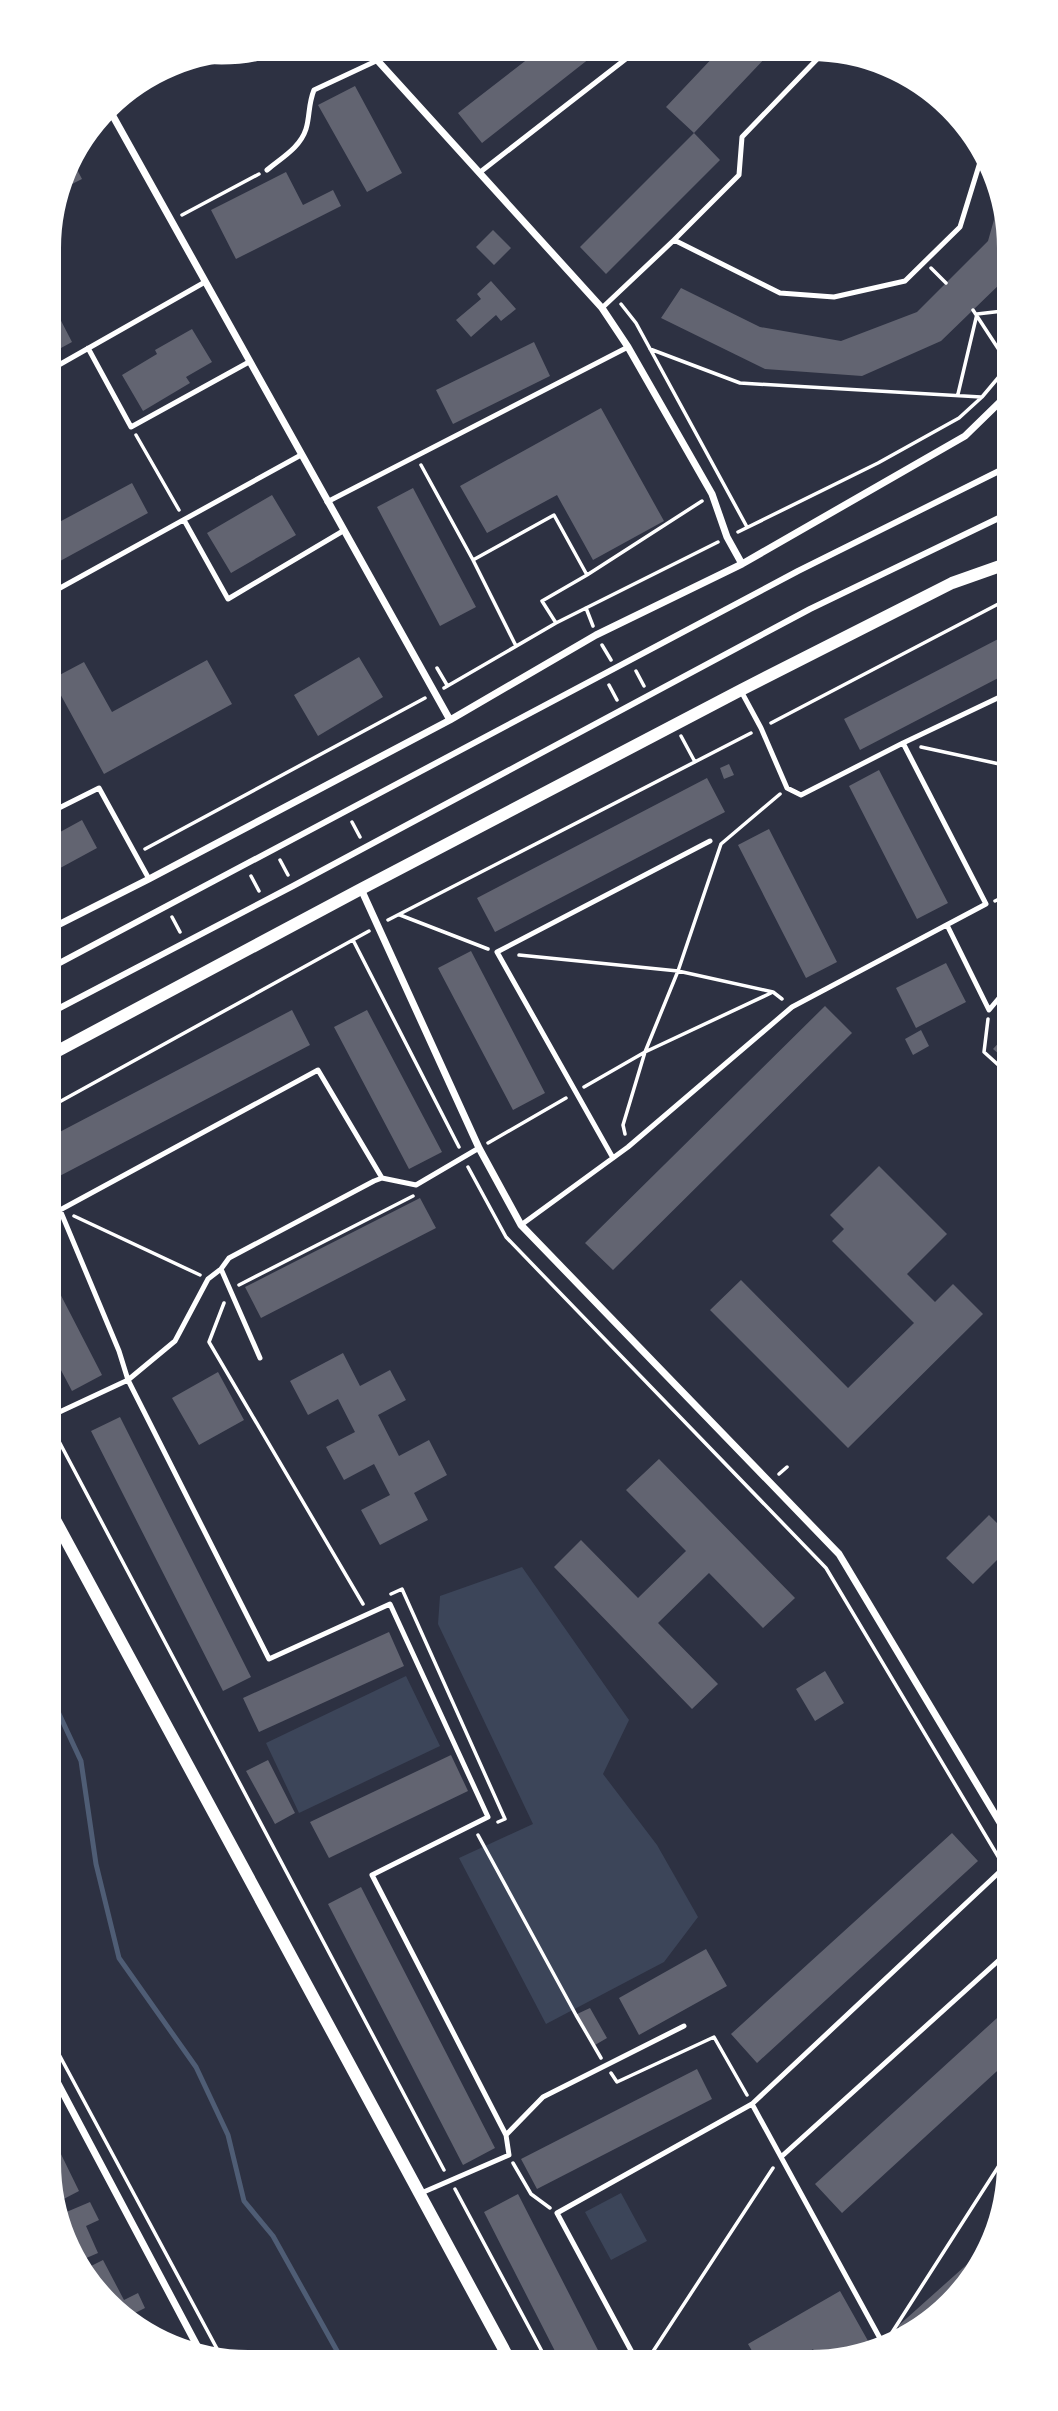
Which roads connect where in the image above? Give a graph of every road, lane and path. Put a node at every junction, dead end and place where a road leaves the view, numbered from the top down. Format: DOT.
graph roads {
  1 [pos="376,61"];
  2 [pos="623,61"];
  3 [pos="815,61"];
  4 [pos="114,118"];
  5 [pos="978,168"];
  6 [pos="267,170"];
  7 [pos="479,173"];
  8 [pos="181,215"];
  9 [pos="674,240"];
  10 [pos="925,261"];
  11 [pos="205,282"];
  12 [pos="946,283"];
  13 [pos="615,295"];
  14 [pos="602,308"];
  15 [pos="997,311"];
  16 [pos="975,312"];
  17 [pos="997,346"];
  18 [pos="628,347"];
  19 [pos="88,348"];
  20 [pos="650,349"];
  21 [pos="249,362"];
  22 [pos="62,363"];
  23 [pos="997,379"];
  24 [pos="958,394"];
  25 [pos="993,394"];
  26 [pos="982,397"];
  27 [pos="997,405"];
  28 [pos="131,427"];
  29 [pos="300,455"];
  30 [pos="417,457"];
  31 [pos="997,472"];
  32 [pos="725,486"];
  33 [pos="712,494"];
  34 [pos="327,502"];
  35 [pos="997,519"];
  36 [pos="184,520"];
  37 [pos="747,527"];
  38 [pos="343,531"];
  39 [pos="727,537"];
  40 [pos="473,560"];
  41 [pos="743,564"];
  42 [pos="997,567"];
  43 [pos="587,575"];
  44 [pos="62,587"];
  45 [pos="997,605"];
  46 [pos="556,623"];
  47 [pos="516,647"];
  48 [pos="630,660"];
  49 [pos="603,674"];
  50 [pos="741,690"];
  51 [pos="435,693"];
  52 [pos="649,695"];
  53 [pos="997,698"];
  54 [pos="623,710"];
  55 [pos="450,720"];
  56 [pos="761,728"];
  57 [pos="903,743"];
  58 [pos="997,763"];
  59 [pos="787,788"];
  60 [pos="62,807"];
  61 [pos="346,811"];
  62 [pos="710,841"];
  63 [pos="366,847"];
  64 [pos="275,849"];
  65 [pos="137,854"];
  66 [pos="245,864"];
  67 [pos="149,879"];
  68 [pos="293,886"];
  69 [pos="360,889"];
  70 [pos="264,901"];
  71 [pos="166,906"];
  72 [pos="399,915"];
  73 [pos="62,923"];
  74 [pos="947,925"];
  75 [pos="377,926"];
  76 [pos="353,940"];
  77 [pos="185,942"];
  78 [pos="497,952"];
  79 [pos="62,962"];
  80 [pos="678,971"];
  81 [pos="773,992"];
  82 [pos="997,1001"];
  83 [pos="62,1007"];
  84 [pos="792,1007"];
  85 [pos="989,1010"];
  86 [pos="62,1050"];
  87 [pos="645,1052"];
  88 [pos="997,1063"];
  89 [pos="576,1092"];
  90 [pos="62,1101"];
  91 [pos="628,1147"];
  92 [pos="479,1148"];
  93 [pos="464,1157"];
  94 [pos="613,1158"];
  95 [pos="382,1178"];
  96 [pos="420,1192"];
  97 [pos="61,1210"];
  98 [pos="61,1211"];
  99 [pos="521,1225"];
  100 [pos="221,1269"];
  101 [pos="208,1279"];
  102 [pos="230,1290"];
  103 [pos="260,1358"];
  104 [pos="128,1380"];
  105 [pos="61,1411"];
  106 [pos="61,1446"];
  107 [pos="61,1530"];
  108 [pos="390,1595"];
  109 [pos="365,1606"];
  110 [pos="996,1818"];
  111 [pos="496,1823"];
  112 [pos="487,1828"];
  113 [pos="996,1849"];
  114 [pos="996,1874"];
  115 [pos="996,1963"];
  116 [pos="684,2026"];
  117 [pos="61,2058"];
  118 [pos="606,2066"];
  119 [pos="61,2089"];
  120 [pos="752,2104"];
  121 [pos="506,2135"];
  122 [pos="509,2155"];
  123 [pos="781,2157"];
  124 [pos="996,2170"];
  125 [pos="450,2180"];
  126 [pos="419,2194"];
  127 [pos="557,2213"];
  128 [pos="894,2329"];
  129 [pos="879,2337"];
  130 [pos="195,2342"];
  131 [pos="216,2347"];
  132 [pos="504,2350"];
  133 [pos="541,2350"];
  134 [pos="631,2350"];
  135 [pos="654,2350"];
  1 -- 6 [label="lane"];
  1 -- 7 [label="street"];
  2 -- 7 [label="lane"];
  3 -- 9 [label="lane"];
  4 -- 11 [label="street"];
  5 -- 10 [label="lane"];
  6 -- 8 [label="path"];
  7 -- 14 [label="street"];
  9 -- 10 [label="lane"];
  9 -- 13 [label="lane"];
  10 -- 12 [label="path"];
  11 -- 19 [label="lane"];
  11 -- 21 [label="street"];
  13 -- 14 [label="lane"];
  13 -- 20 [label="path"];
  14 -- 18 [label="street"];
  15 -- 16 [label="path"];
  16 -- 17 [label="path"];
  16 -- 24 [label="path"];
  18 -- 30 [label="lane"];
  18 -- 33 [label="street"];
  19 -- 22 [label="lane"];
  19 -- 28 [label="lane"];
  20 -- 24 [label="path"];
  20 -- 32 [label="path"];
  21 -- 28 [label="lane"];
  21 -- 29 [label="street"];
  23 -- 26 [label="path"];
  24 -- 26 [label="path"];
  25 -- 26 [label="path"];
  26 -- 37 [label="path"];
  27 -- 41 [label="street"];
  28 -- 36 [label="path"];
  29 -- 34 [label="street"];
  29 -- 36 [label="lane"];
  30 -- 34 [label="lane"];
  30 -- 40 [label="path"];
  31 -- 48 [label="street"];
  32 -- 33 [label="path"];
  32 -- 37 [label="path"];
  33 -- 39 [label="street"];
  33 -- 43 [label="path"];
  34 -- 38 [label="street"];
  35 -- 52 [label="street"];
  36 -- 38 [label="lane"];
  36 -- 44 [label="lane"];
  37 -- 39 [label="path"];
  38 -- 51 [label="street"];
  39 -- 41 [label="street"];
  39 -- 46 [label="path"];
  40 -- 43 [label="path"];
  40 -- 47 [label="path"];
  41 -- 55 [label="street"];
  42 -- 50 [label="street"];
  43 -- 46 [label="path"];
  45 -- 56 [label="path"];
  46 -- 47 [label="path"];
  47 -- 51 [label="path"];
  48 -- 49 [label="street"];
  48 -- 52 [label="path"];
  49 -- 54 [label="path"];
  49 -- 61 [label="street"];
  50 -- 56 [label="lane"];
  50 -- 69 [label="street"];
  51 -- 55 [label="street"];
  51 -- 65 [label="path"];
  52 -- 54 [label="street"];
  53 -- 57 [label="lane"];
  54 -- 63 [label="street"];
  55 -- 67 [label="street"];
  56 -- 59 [label="lane"];
  56 -- 72 [label="path"];
  57 -- 58 [label="path"];
  57 -- 59 [label="lane"];
  57 -- 74 [label="lane"];
  59 -- 80 [label="path"];
  60 -- 65 [label="lane"];
  61 -- 63 [label="path"];
  61 -- 64 [label="street"];
  62 -- 78 [label="lane"];
  63 -- 68 [label="street"];
  64 -- 66 [label="street"];
  64 -- 68 [label="path"];
  65 -- 67 [label="lane"];
  66 -- 70 [label="path"];
  66 -- 71 [label="street"];
  67 -- 73 [label="street"];
  68 -- 70 [label="street"];
  69 -- 75 [label="street"];
  69 -- 86 [label="street"];
  70 -- 77 [label="street"];
  71 -- 77 [label="path"];
  71 -- 79 [label="street"];
  72 -- 75 [label="path"];
  72 -- 78 [label="path"];
  74 -- 84 [label="lane"];
  74 -- 85 [label="lane"];
  75 -- 76 [label="path"];
  75 -- 92 [label="street"];
  76 -- 90 [label="path"];
  76 -- 93 [label="path"];
  77 -- 83 [label="street"];
  78 -- 80 [label="path"];
  78 -- 89 [label="lane"];
  80 -- 81 [label="path"];
  80 -- 87 [label="path"];
  81 -- 84 [label="path"];
  81 -- 87 [label="path"];
  82 -- 85 [label="lane"];
  84 -- 91 [label="lane"];
  85 -- 88 [label="path"];
  87 -- 89 [label="path"];
  87 -- 91 [label="path"];
  89 -- 92 [label="path"];
  89 -- 94 [label="lane"];
  91 -- 94 [label="lane"];
  92 -- 93 [label="lane"];
  92 -- 99 [label="street"];
  93 -- 95 [label="lane"];
  93 -- 113 [label="path"];
  94 -- 99 [label="lane"];
  95 -- 97 [label="lane"];
  95 -- 100 [label="lane"];
  96 -- 102 [label="path"];
  97 -- 101 [label="path"];
  98 -- 104 [label="lane"];
  99 -- 110 [label="street"];
  100 -- 101 [label="lane"];
  100 -- 102 [label="lane"];
  101 -- 104 [label="lane"];
  102 -- 103 [label="lane"];
  102 -- 109 [label="path"];
  104 -- 105 [label="lane"];
  104 -- 121 [label="lane"];
  106 -- 125 [label="path"];
  107 -- 126 [label="street"];
  108 -- 111 [label="path"];
  112 -- 118 [label="path"];
  114 -- 120 [label="lane"];
  115 -- 123 [label="lane"];
  116 -- 118 [label="lane"];
  117 -- 131 [label="path"];
  118 -- 120 [label="path"];
  118 -- 121 [label="lane"];
  119 -- 130 [label="street"];
  120 -- 123 [label="lane"];
  120 -- 127 [label="lane"];
  121 -- 122 [label="lane"];
  122 -- 125 [label="lane"];
  122 -- 127 [label="path"];
  123 -- 129 [label="lane"];
  123 -- 135 [label="path"];
  124 -- 128 [label="path"];
  125 -- 126 [label="lane"];
  125 -- 133 [label="path"];
  126 -- 132 [label="street"];
  127 -- 134 [label="lane"];
}
